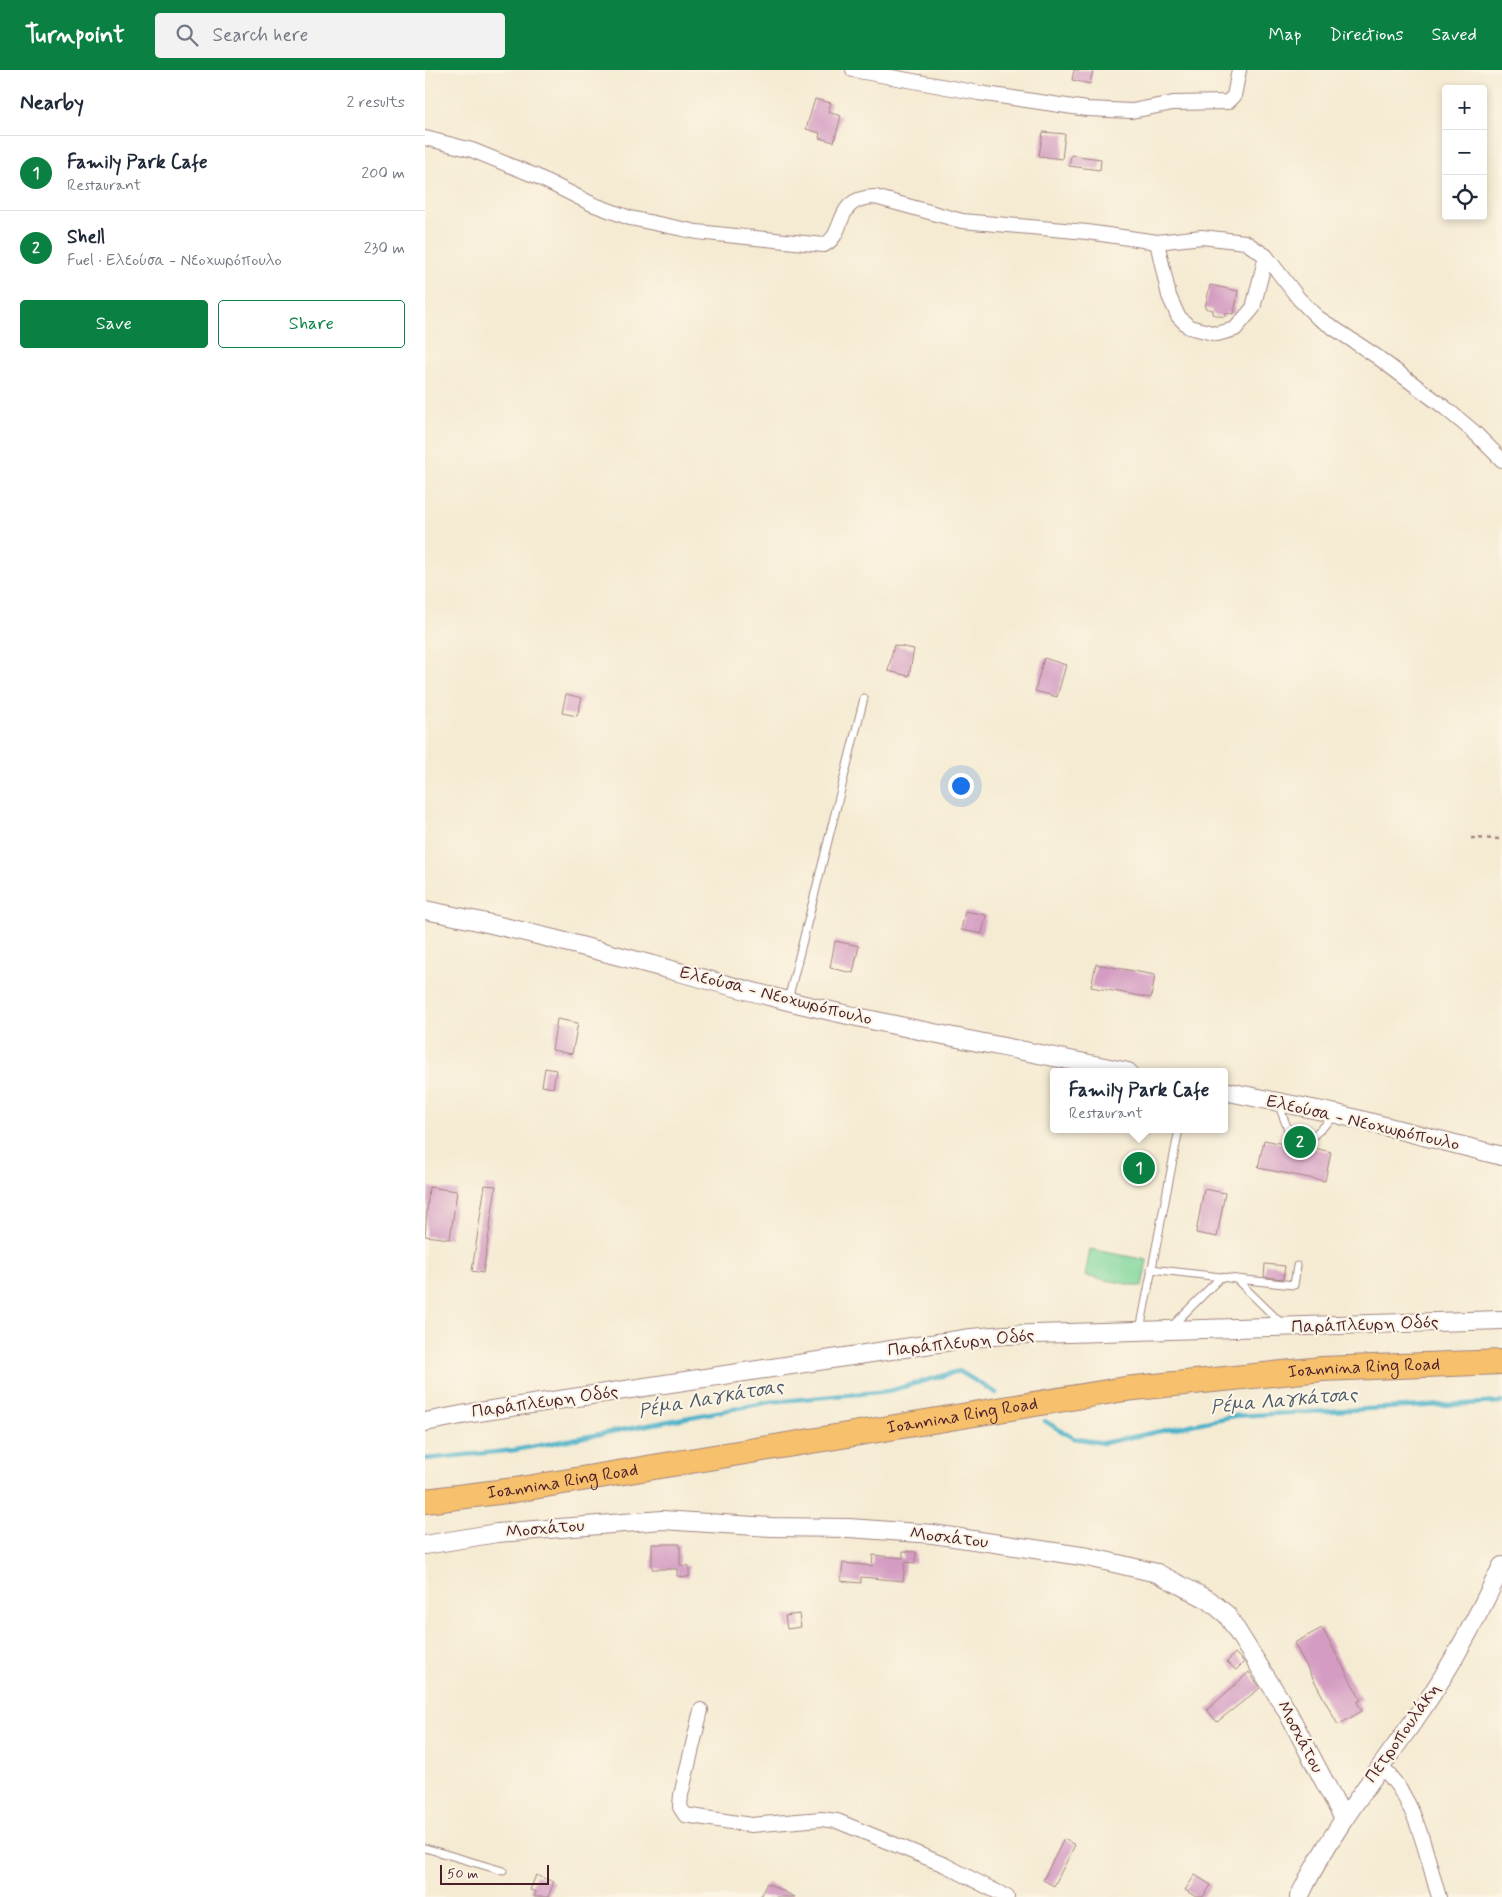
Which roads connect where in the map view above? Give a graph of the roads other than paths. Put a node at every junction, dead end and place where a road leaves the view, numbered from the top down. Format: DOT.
graph roads {
  1 [pos="853,70"];
  2 [pos="1239,70"];
  3 [pos="425,138"];
  4 [pos="1157,242"];
  5 [pos="1266,256"];
  6 [pos="1502,460"];
  7 [pos="864,698"];
  8 [pos="425,910"];
  9 [pos="788,1000"];
  10 [pos="1108,1068"];
  11 [pos="1228,1092"];
  12 [pos="1278,1102"];
  13 [pos="1337,1114"];
  14 [pos="1178,1133"];
  15 [pos="1502,1156"];
  16 [pos="1297,1266"];
  17 [pos="1151,1270"];
  18 [pos="1221,1277"];
  19 [pos="1236,1279"];
  20 [pos="1502,1320"];
  21 [pos="1285,1327"];
  22 [pos="1167,1331"];
  23 [pos="1139,1332"];
  24 [pos="1502,1362"];
  25 [pos="425,1422"];
  26 [pos="425,1501"];
  27 [pos="425,1545"];
  28 [pos="1502,1566"];
  29 [pos="701,1710"];
  30 [pos="1380,1766"];
  31 [pos="1343,1817"];
  32 [pos="425,1848"];
  33 [pos="503,1871"];
  34 [pos="1007,1897"];
  35 [pos="1299,1897"];
  36 [pos="1439,1897"];
  1 -- 2 [label="street"];
  3 -- 4 [label="street"];
  4 -- 5 [label="street"];
  4 -- 5 [label="street"];
  5 -- 6 [label="street"];
  7 -- 9 [label="lane"];
  8 -- 9 [label="street, Ελεούσα - Νεοχωρόπουλο"];
  9 -- 10 [label="street, Ελεούσα - Νεοχωρόπουλο"];
  11 -- 12 [label="street, Ελεούσα - Νεοχωρόπουλο"];
  12 -- 13 [label="street, Ελεούσα - Νεοχωρόπουλο"];
  12 -- 13 [label="lane"];
  13 -- 15 [label="street, Ελεούσα - Νεοχωρόπουλο"];
  14 -- 17 [label="lane"];
  16 -- 19 [label="lane"];
  17 -- 18 [label="lane"];
  17 -- 23 [label="lane"];
  18 -- 19 [label="lane"];
  18 -- 22 [label="lane"];
  19 -- 21 [label="lane"];
  20 -- 21 [label="street, Παράπλευρη Οδός"];
  21 -- 22 [label="street, Παράπλευρη Οδός"];
  22 -- 23 [label="street, Παράπλευρη Οδός"];
  23 -- 25 [label="street, Παράπλευρη Οδός"];
  24 -- 26 [label="highway, Ioannina Ring Road"];
  27 -- 31 [label="street, Μοσχάτου"];
  28 -- 30 [label="street, Πετροπουλάκη"];
  29 -- 34 [label="street"];
  30 -- 31 [label="street, Πετροπουλάκη"];
  30 -- 36 [label="street"];
  31 -- 35 [label="street, Πετροπουλάκη"];
  32 -- 33 [label="lane"];
}
